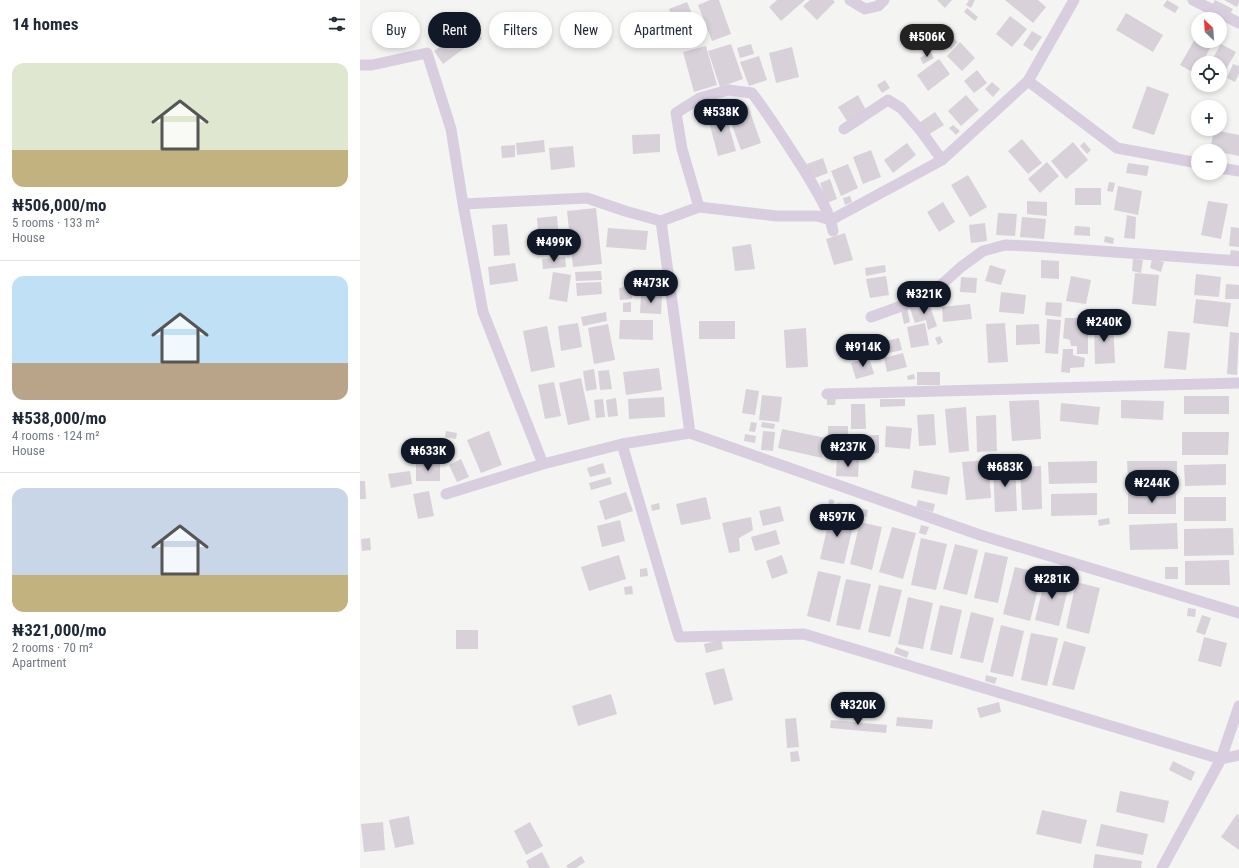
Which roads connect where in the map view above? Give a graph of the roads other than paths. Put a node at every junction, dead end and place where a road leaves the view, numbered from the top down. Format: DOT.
graph roads {
  1 [pos="850,0"];
  2 [pos="884,0"];
  3 [pos="1074,0"];
  4 [pos="1193,0"];
  5 [pos="1239,23"];
  6 [pos="360,65"];
  7 [pos="1028,81"];
  8 [pos="844,129"];
  9 [pos="942,160"];
  10 [pos="1191,162"];
  11 [pos="1227,169"];
  12 [pos="1239,171"];
  13 [pos="463,204"];
  14 [pos="699,207"];
  15 [pos="661,221"];
  16 [pos="832,225"];
  17 [pos="1239,261"];
  18 [pos="871,317"];
  19 [pos="1239,383"];
  20 [pos="827,394"];
  21 [pos="690,433"];
  22 [pos="622,444"];
  23 [pos="543,464"];
  24 [pos="446,494"];
  25 [pos="1239,613"];
  26 [pos="1239,706"];
  27 [pos="1239,755"];
  28 [pos="1221,759"];
  29 [pos="1162,868"];
  1 -- 2 [label="street"];
  3 -- 7 [label="street"];
  4 -- 5 [label="street"];
  6 -- 13 [label="street"];
  7 -- 9 [label="street"];
  7 -- 10 [label="street"];
  8 -- 9 [label="street"];
  9 -- 16 [label="street"];
  11 -- 12 [label="street"];
  13 -- 15 [label="street"];
  13 -- 23 [label="street"];
  14 -- 15 [label="street"];
  14 -- 16 [label="street"];
  14 -- 16 [label="street"];
  15 -- 21 [label="street"];
  17 -- 18 [label="street"];
  19 -- 20 [label="street"];
  21 -- 22 [label="street"];
  21 -- 25 [label="street"];
  22 -- 23 [label="street"];
  22 -- 28 [label="street"];
  23 -- 24 [label="street"];
  26 -- 28 [label="street"];
  27 -- 28 [label="street"];
  28 -- 29 [label="street"];
}
